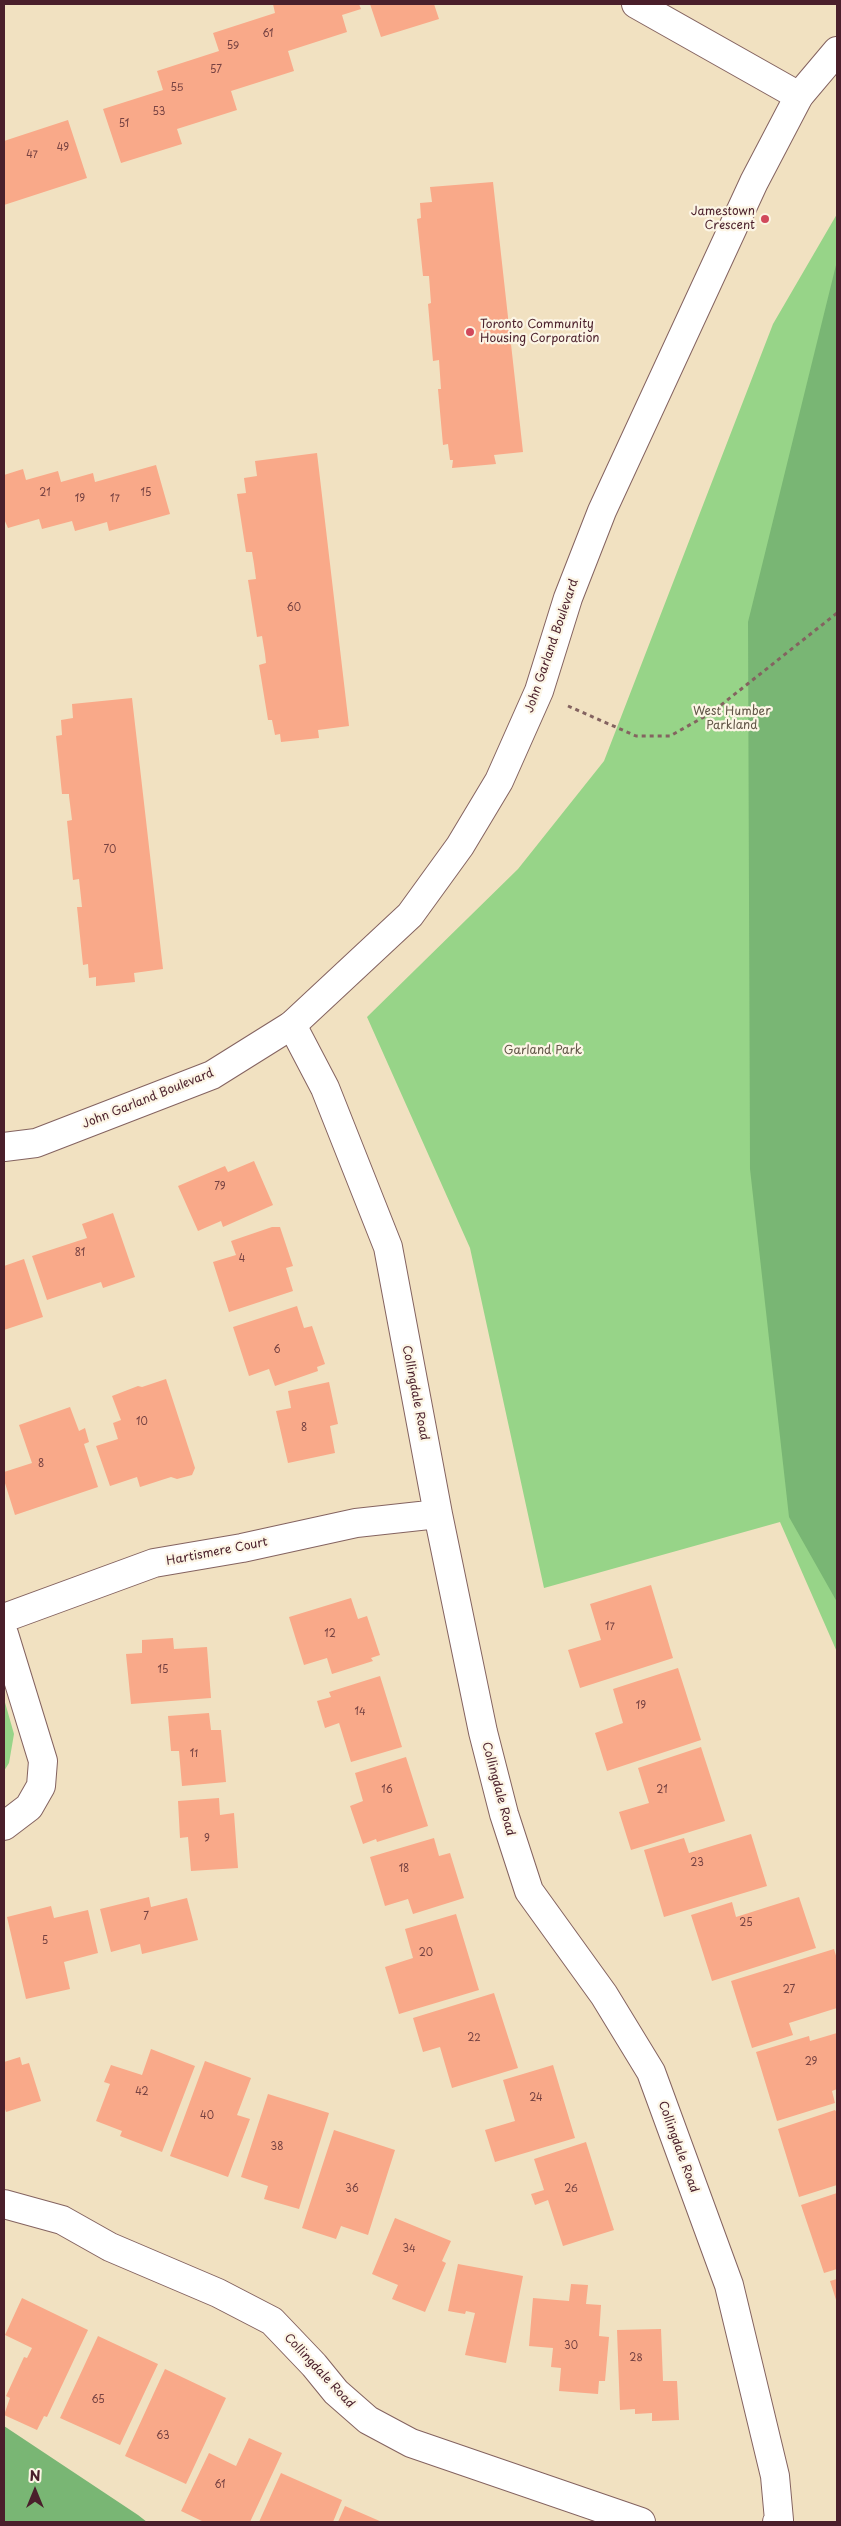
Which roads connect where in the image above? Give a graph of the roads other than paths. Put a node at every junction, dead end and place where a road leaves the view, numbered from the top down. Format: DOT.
graph roads {
  1 [pos="636,4"];
  2 [pos="837,51"];
  3 [pos="799,96"];
  4 [pos="292,1025"];
  5 [pos="4,1147"];
  6 [pos="438,1514"];
  7 [pos="4,1618"];
  8 [pos="4,1634"];
  9 [pos="4,1826"];
  10 [pos="4,2204"];
  11 [pos="641,2522"];
  12 [pos="777,2522"];
  1 -- 3 [label="street"];
  2 -- 3 [label="street, John Garland Boulevard"];
  3 -- 4 [label="street, John Garland Boulevard"];
  4 -- 5 [label="street, John Garland Boulevard"];
  4 -- 6 [label="street, Collingdale Road"];
  6 -- 7 [label="street, Hartismere Court"];
  6 -- 12 [label="street, Collingdale Road"];
  8 -- 9 [label="street"];
  10 -- 11 [label="street, Collingdale Road"];
}
